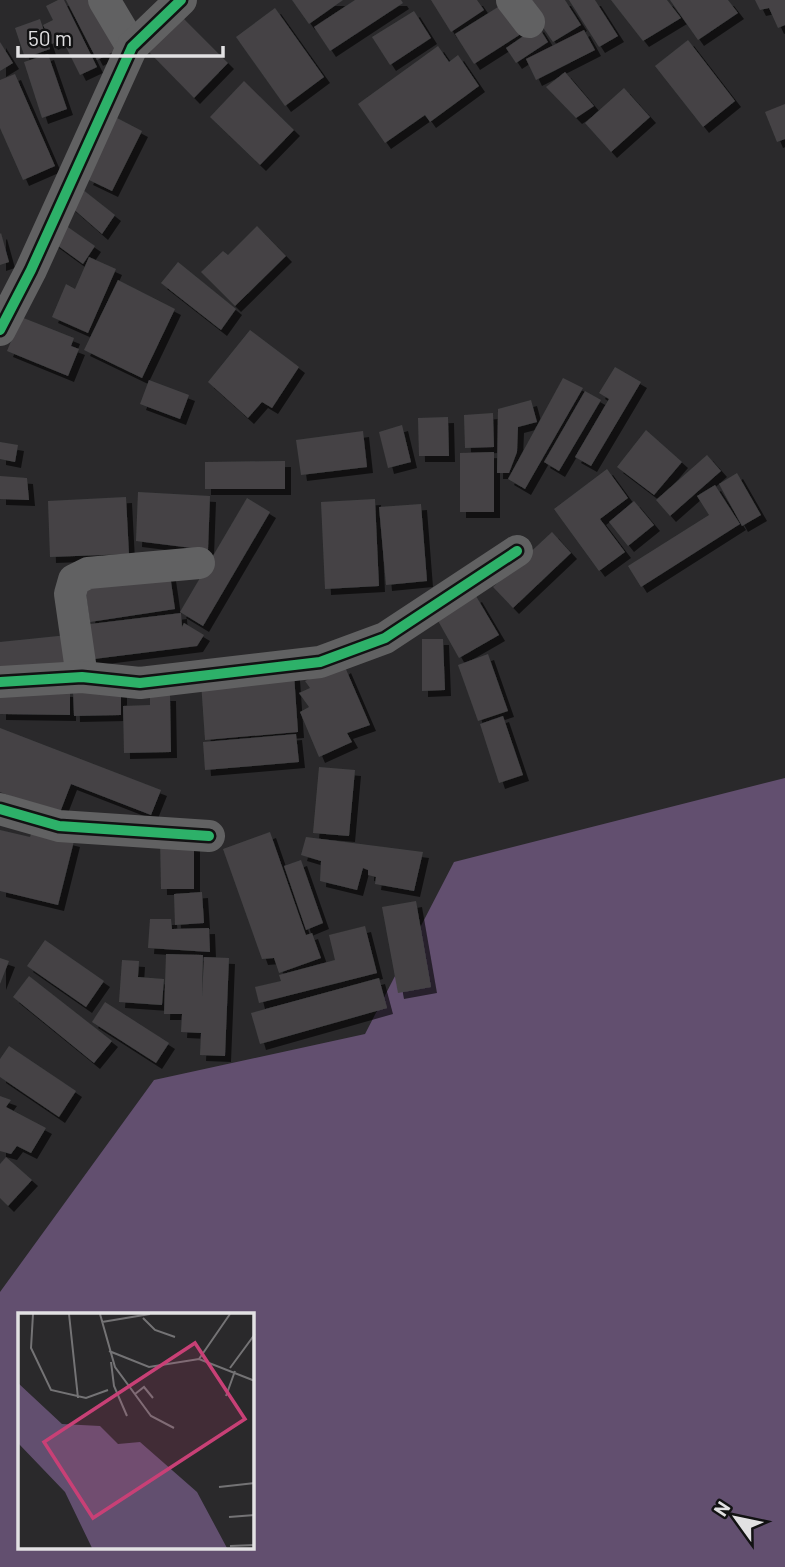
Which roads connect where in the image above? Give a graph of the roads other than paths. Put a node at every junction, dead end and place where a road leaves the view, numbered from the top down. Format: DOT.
graph roads {
  1 [pos="104,0"];
  2 [pos="181,0"];
  3 [pos="132,47"];
  4 [pos="0,330"];
  5 [pos="517,551"];
  6 [pos="198,562"];
  7 [pos="82,677"];
  8 [pos="0,682"];
  9 [pos="0,810"];
  10 [pos="209,836"];
  1 -- 3 [label="street"];
  2 -- 3 [label="street"];
  3 -- 4 [label="street"];
  5 -- 7 [label="street"];
  6 -- 7 [label="street"];
  7 -- 8 [label="street"];
  9 -- 10 [label="street"];
}
